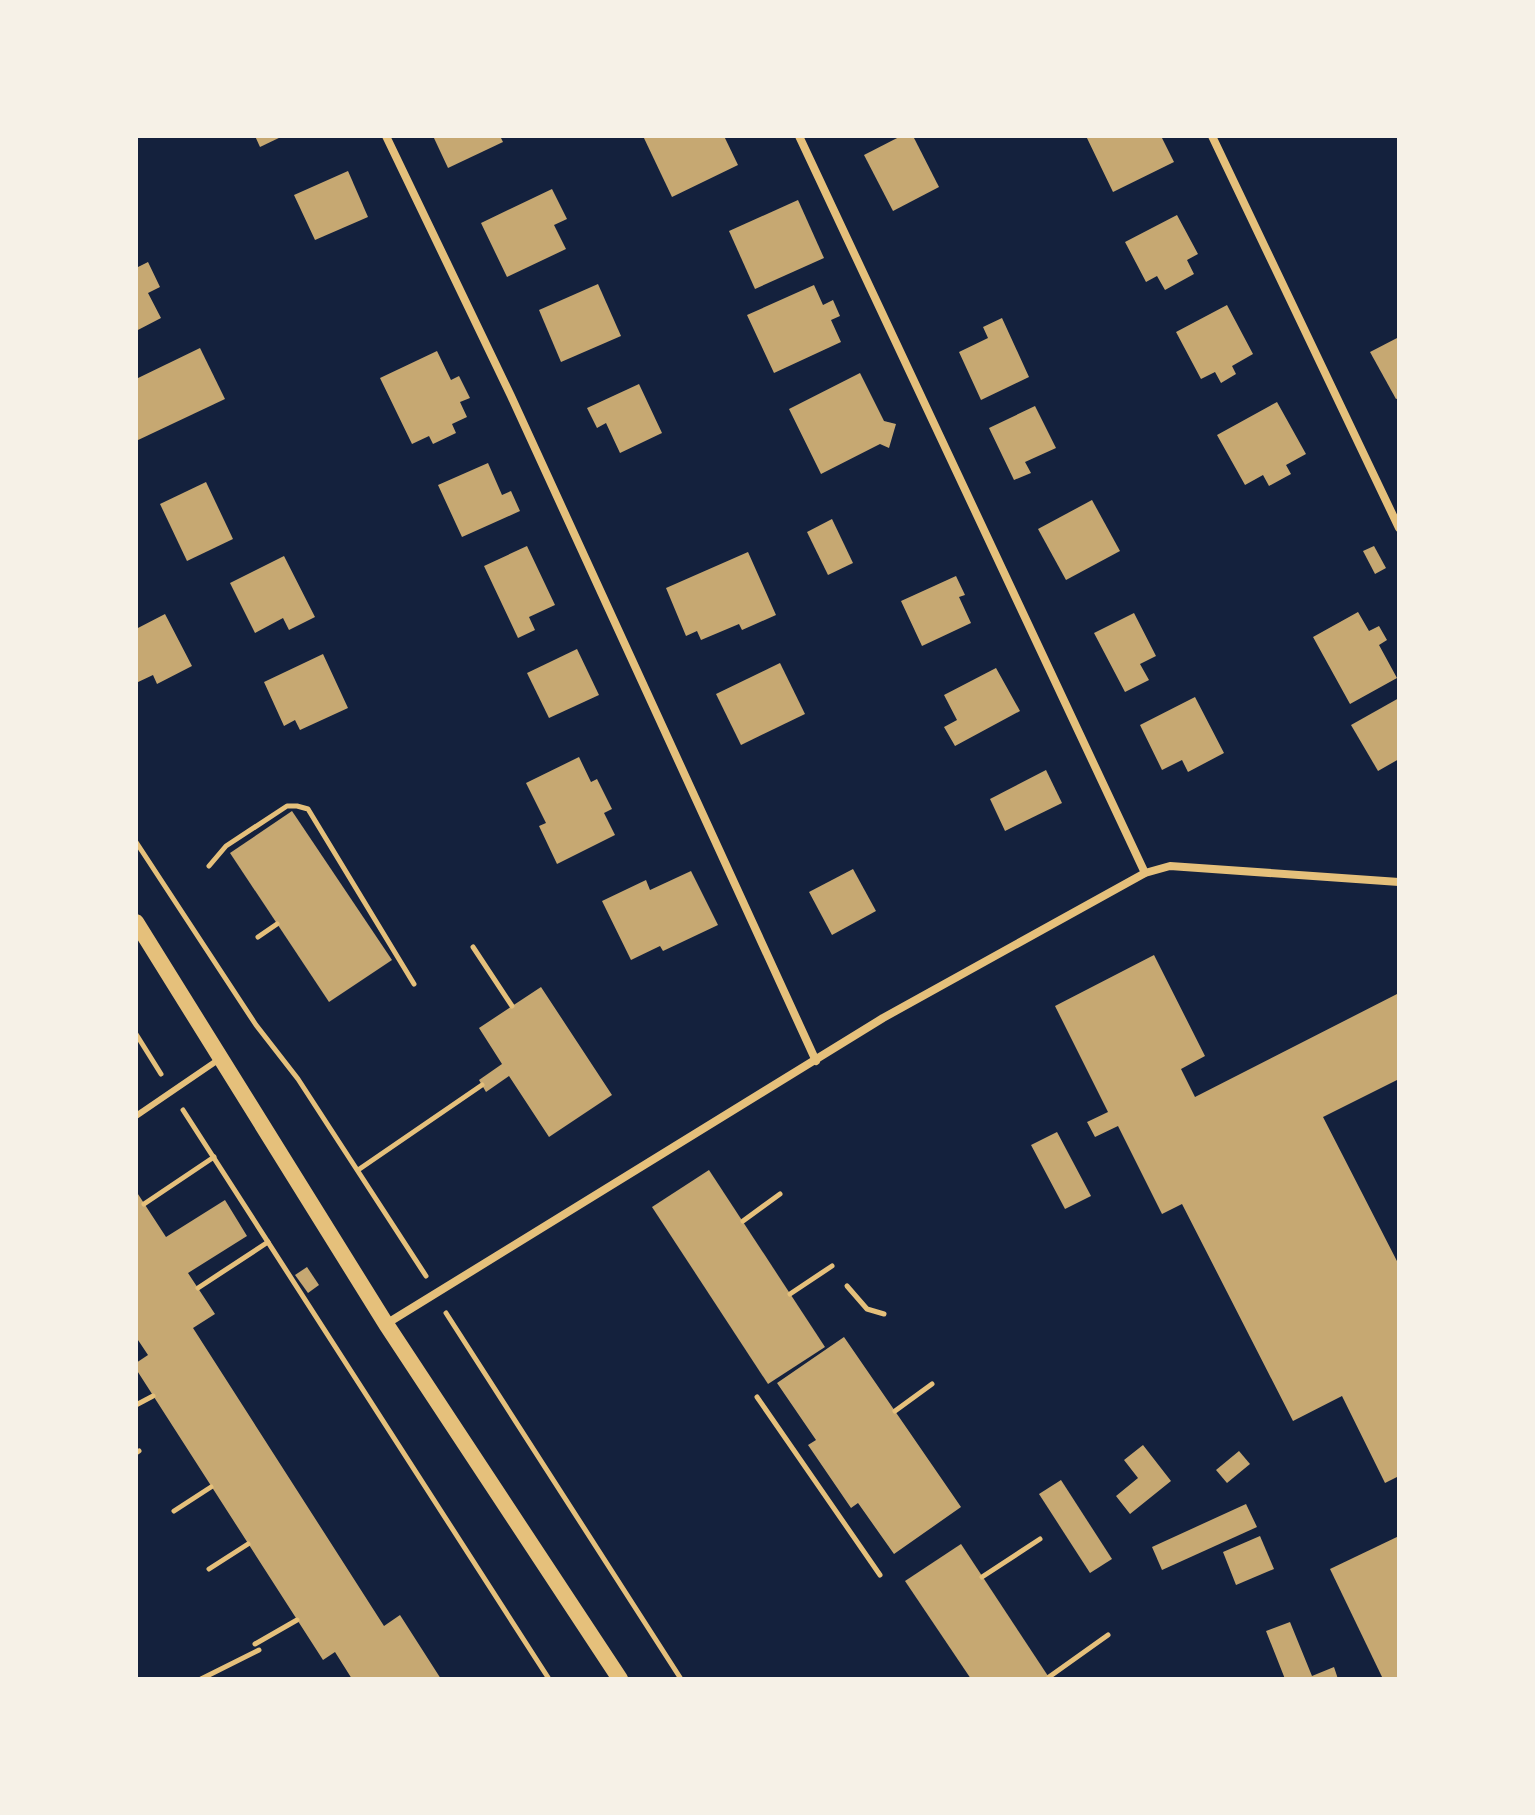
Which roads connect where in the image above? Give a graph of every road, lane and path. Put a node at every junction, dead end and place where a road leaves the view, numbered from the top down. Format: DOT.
graph roads {
  1 [pos="386,136"];
  2 [pos="799,136"];
  3 [pos="1212,136"];
  4 [pos="1399,528"];
  5 [pos="136,842"];
  6 [pos="209,866"];
  7 [pos="1145,873"];
  8 [pos="1399,882"];
  9 [pos="136,922"];
  10 [pos="277,924"];
  11 [pos="258,937"];
  12 [pos="473,947"];
  13 [pos="414,984"];
  14 [pos="512,1006"];
  15 [pos="136,1034"];
  16 [pos="221,1058"];
  17 [pos="816,1061"];
  18 [pos="482,1085"];
  19 [pos="172,1092"];
  20 [pos="136,1116"];
  21 [pos="214,1157"];
  22 [pos="358,1170"];
  23 [pos="780,1194"];
  24 [pos="144,1204"];
  25 [pos="743,1221"];
  26 [pos="268,1242"];
  27 [pos="832,1266"];
  28 [pos="847,1286"];
  29 [pos="198,1288"];
  30 [pos="435,1294"];
  31 [pos="790,1294"];
  32 [pos="884,1314"];
  33 [pos="386,1324"];
  34 [pos="932,1384"];
  35 [pos="153,1396"];
  36 [pos="757,1397"];
  37 [pos="136,1405"];
  38 [pos="895,1411"];
  39 [pos="211,1487"];
  40 [pos="174,1511"];
  41 [pos="1040,1539"];
  42 [pos="248,1544"];
  43 [pos="209,1569"];
  44 [pos="880,1575"];
  45 [pos="982,1577"];
  46 [pos="297,1620"];
  47 [pos="1108,1635"];
  48 [pos="1049,1677"];
  49 [pos="201,1679"];
  50 [pos="549,1679"];
  51 [pos="620,1679"];
  52 [pos="681,1679"];
  1 -- 17 [label="street"];
  2 -- 7 [label="street"];
  3 -- 4 [label="street"];
  5 -- 22 [label="path"];
  6 -- 13 [label="path"];
  7 -- 8 [label="street"];
  7 -- 17 [label="street"];
  9 -- 16 [label="main road"];
  10 -- 11 [label="path"];
  12 -- 14 [label="path"];
  15 -- 19 [label="path"];
  16 -- 19 [label="lane"];
  16 -- 33 [label="main road"];
  17 -- 30 [label="street"];
  18 -- 22 [label="path"];
  19 -- 20 [label="lane"];
  19 -- 21 [label="path"];
  21 -- 24 [label="path"];
  21 -- 26 [label="path"];
  22 -- 30 [label="path"];
  23 -- 25 [label="path"];
  26 -- 29 [label="path"];
  26 -- 50 [label="path"];
  27 -- 31 [label="path"];
  28 -- 32 [label="path"];
  30 -- 33 [label="street"];
  30 -- 52 [label="path"];
  33 -- 51 [label="main road"];
  34 -- 38 [label="path"];
  35 -- 37 [label="path"];
  36 -- 44 [label="path"];
  39 -- 40 [label="path"];
  41 -- 45 [label="path"];
  42 -- 43 [label="path"];
  46 -- 49 [label="path"];
  47 -- 48 [label="path"];
}
